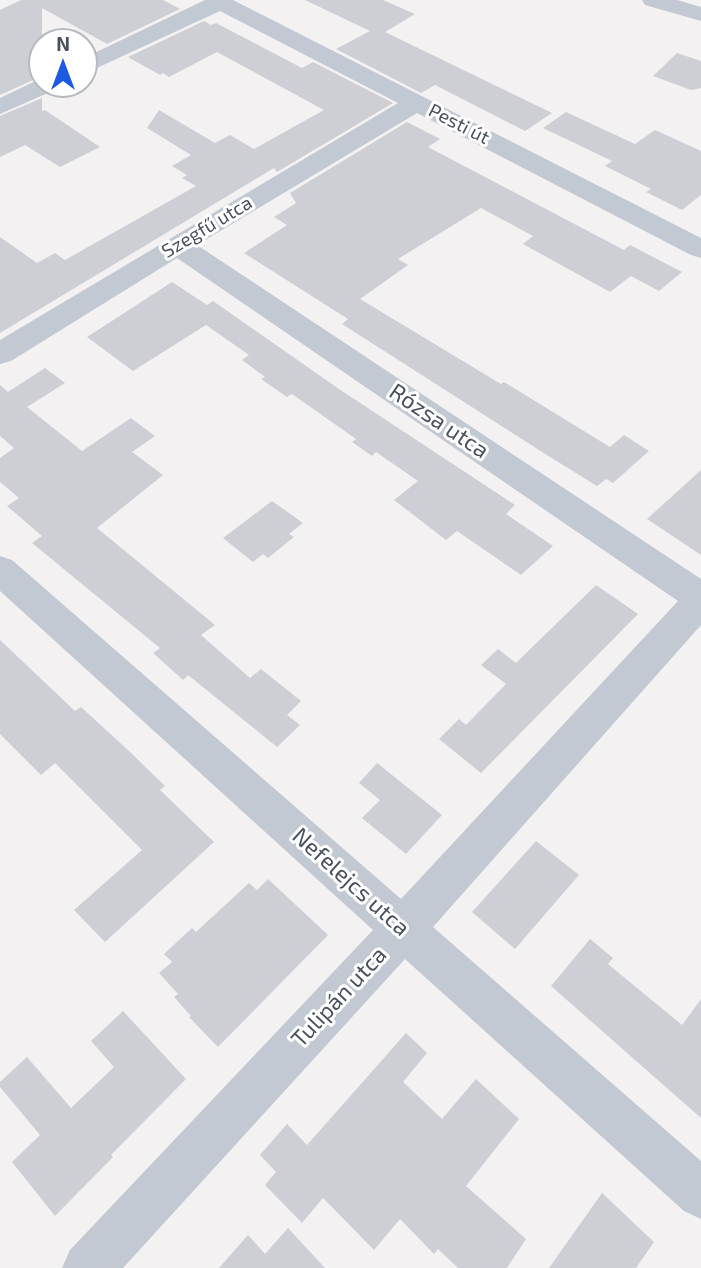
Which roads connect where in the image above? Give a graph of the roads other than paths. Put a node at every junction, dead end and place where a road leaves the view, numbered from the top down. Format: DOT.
graph roads {
  1 [pos="653,0"];
  2 [pos="218,1"];
  3 [pos="701,14"];
  4 [pos="98,60"];
  5 [pos="28,94"];
  6 [pos="416,103"];
  7 [pos="0,107"];
  8 [pos="177,245"];
  9 [pos="701,249"];
  10 [pos="0,354"];
  11 [pos="0,570"];
  12 [pos="701,599"];
  13 [pos="403,929"];
  14 [pos="701,1194"];
  15 [pos="88,1268"];
  1 -- 3 [label="street"];
  2 -- 4 [label="street"];
  2 -- 6 [label="street, Pesti út"];
  5 -- 7 [label="street"];
  6 -- 8 [label="street, Szegfű utca"];
  6 -- 9 [label="street, Pesti út"];
  8 -- 10 [label="street, Szegfű utca"];
  8 -- 12 [label="street, Rózsa utca"];
  11 -- 13 [label="street, Nefelejcs utca"];
  12 -- 13 [label="street, Tulipán utca"];
  13 -- 14 [label="street, Nefelejcs utca"];
  13 -- 15 [label="street, Tulipán utca"];
}
